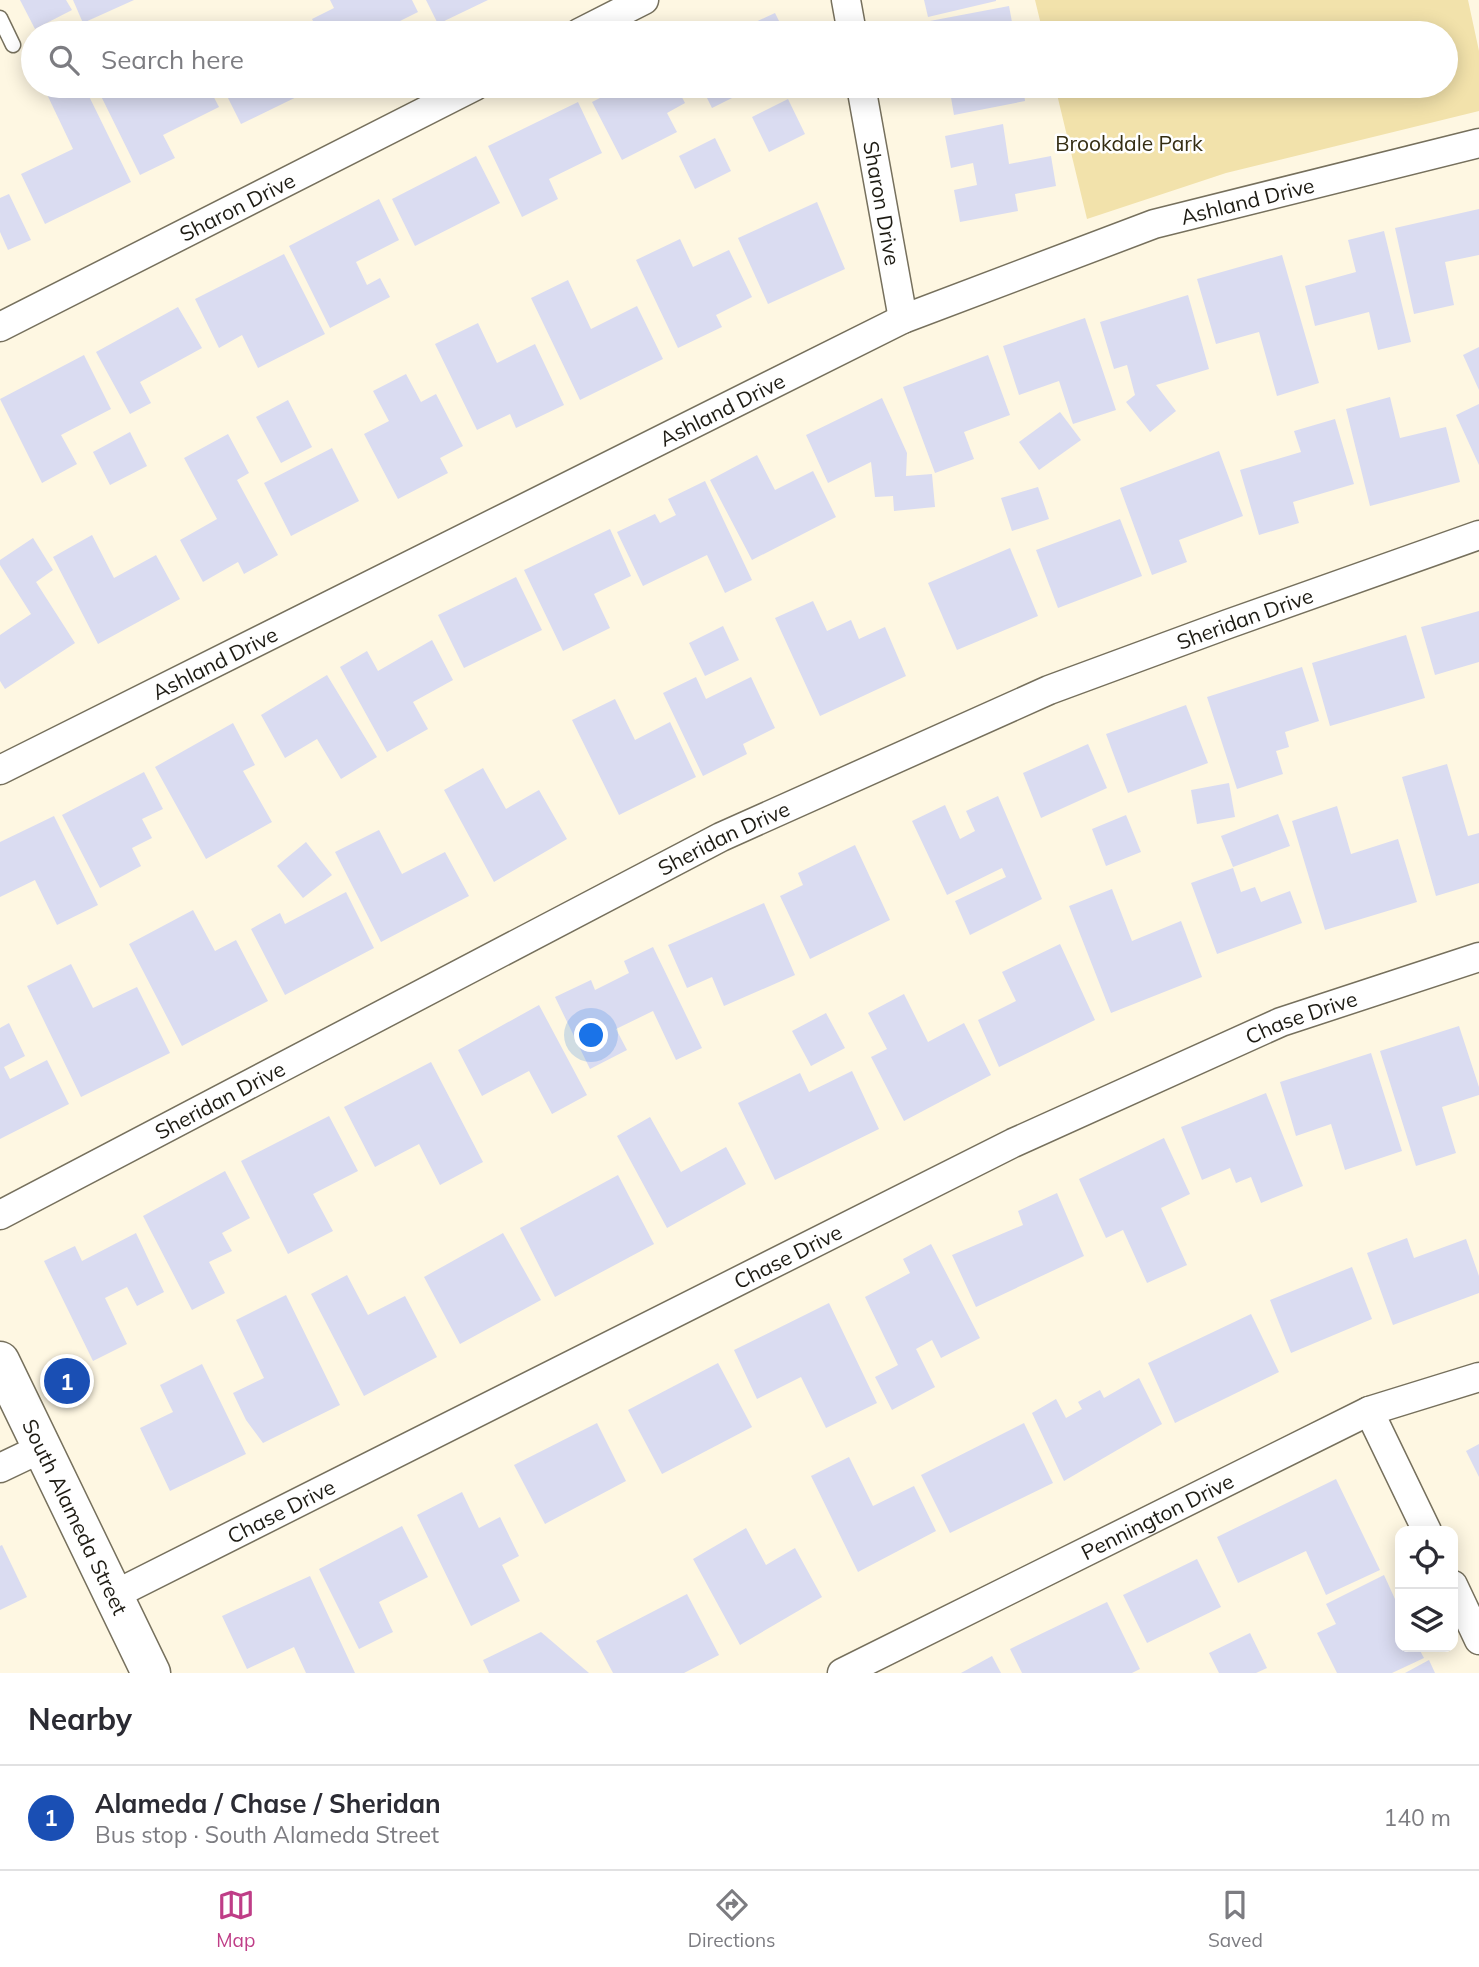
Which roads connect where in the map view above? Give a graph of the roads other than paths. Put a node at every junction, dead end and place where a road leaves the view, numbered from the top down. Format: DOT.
graph roads {
  1 [pos="644,0"];
  2 [pos="846,0"];
  3 [pos="0,18"];
  4 [pos="603,21"];
  5 [pos="850,21"];
  6 [pos="12,45"];
  7 [pos="451,98"];
  8 [pos="863,98"];
  9 [pos="1479,144"];
  10 [pos="903,319"];
  11 [pos="0,327"];
  12 [pos="1479,535"];
  13 [pos="0,770"];
  14 [pos="1479,957"];
  15 [pos="0,1215"];
  16 [pos="0,1361"];
  17 [pos="1479,1377"];
  18 [pos="1369,1411"];
  19 [pos="42,1448"];
  20 [pos="0,1468"];
  21 [pos="1425,1526"];
  22 [pos="1455,1589"];
  23 [pos="114,1595"];
  24 [pos="1479,1640"];
  25 [pos="152,1673"];
  26 [pos="842,1673"];
  1 -- 4 [label="street"];
  2 -- 5 [label="street"];
  3 -- 6 [label="lane"];
  7 -- 11 [label="street, Sharon Drive"];
  8 -- 10 [label="street, Sharon Drive"];
  9 -- 10 [label="street, Ashland Drive"];
  10 -- 13 [label="street, Ashland Drive"];
  12 -- 15 [label="street, Sheridan Drive"];
  14 -- 23 [label="street, Chase Drive"];
  16 -- 19 [label="main road, South Alameda Street"];
  17 -- 18 [label="street, Pennington Drive"];
  18 -- 21 [label="street"];
  18 -- 26 [label="street, Pennington Drive"];
  19 -- 20 [label="street"];
  19 -- 23 [label="main road, South Alameda Street"];
  22 -- 24 [label="street"];
  23 -- 25 [label="main road, South Alameda Street"];
}
